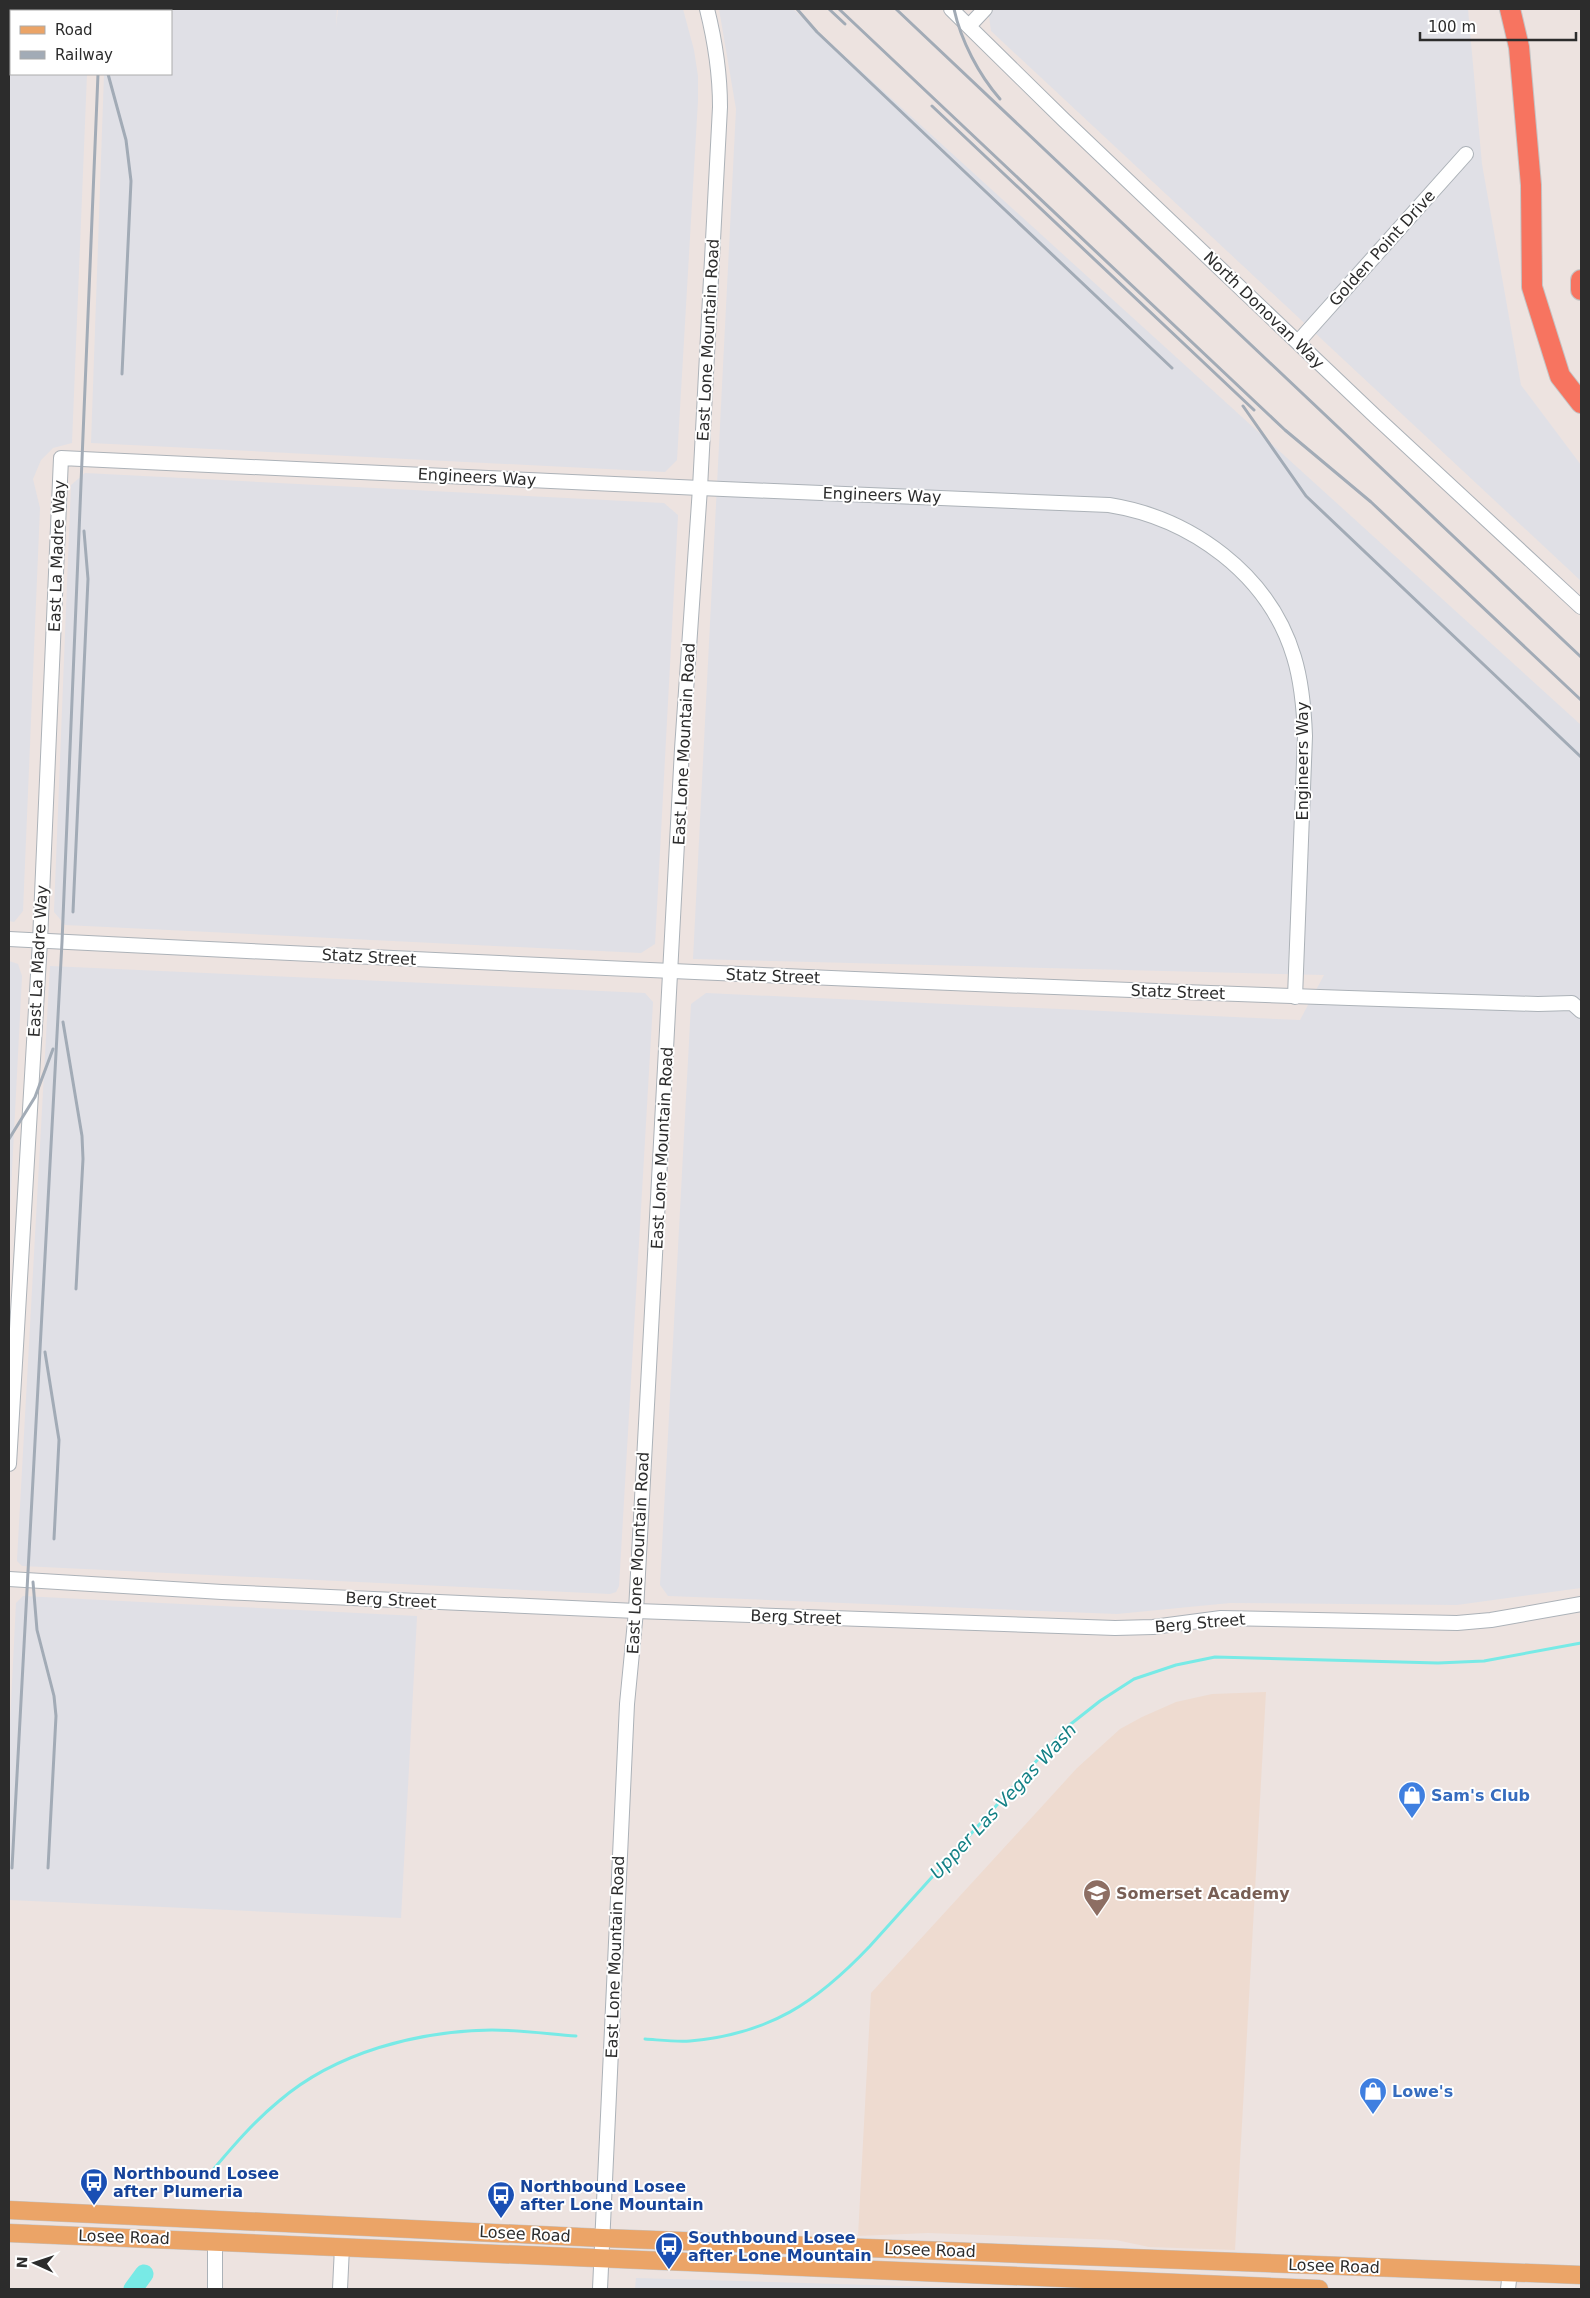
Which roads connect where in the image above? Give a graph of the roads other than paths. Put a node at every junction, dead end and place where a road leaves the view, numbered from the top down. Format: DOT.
graph roads {
  1 [pos="706,9"];
  2 [pos="951,9"];
  3 [pos="985,9"];
  4 [pos="1510,9"];
  5 [pos="969,26"];
  6 [pos="1466,154"];
  7 [pos="1581,280"];
  8 [pos="1581,290"];
  9 [pos="1298,342"];
  10 [pos="1581,403"];
  11 [pos="61,458"];
  12 [pos="700,488"];
  13 [pos="1581,606"];
  14 [pos="9,940"];
  15 [pos="40,941"];
  16 [pos="672,973"];
  17 [pos="1295,997"];
  18 [pos="1581,1011"];
  19 [pos="9,1464"];
  20 [pos="9,1579"];
  21 [pos="1581,1604"];
  22 [pos="636,1612"];
  23 [pos="9,2210"];
  24 [pos="280,2222"];
  25 [pos="9,2233"];
  26 [pos="602,2238"];
  27 [pos="215,2242"];
  28 [pos="342,2246"];
  29 [pos="910,2249"];
  30 [pos="988,2252"];
  31 [pos="601,2258"];
  32 [pos="811,2266"];
  33 [pos="903,2270"];
  34 [pos="1581,2275"];
  35 [pos="1509,2281"];
  36 [pos="215,2289"];
  37 [pos="340,2289"];
  38 [pos="600,2289"];
  39 [pos="1319,2289"];
  1 -- 12 [label="street, East Lone Mountain Road"];
  2 -- 5 [label="street, North Donovan Way"];
  3 -- 5 [label="street"];
  4 -- 10 [label="highway"];
  5 -- 9 [label="street, North Donovan Way"];
  6 -- 9 [label="street, Golden Point Drive"];
  7 -- 8 [label="highway"];
  9 -- 13 [label="street, North Donovan Way"];
  11 -- 12 [label="street, Engineers Way"];
  11 -- 15 [label="street, East La Madre Way"];
  12 -- 16 [label="street, East Lone Mountain Road"];
  12 -- 17 [label="street, Engineers Way"];
  14 -- 15 [label="street, Statz Street"];
  15 -- 16 [label="street, Statz Street"];
  15 -- 19 [label="street, East La Madre Way"];
  16 -- 17 [label="street, Statz Street"];
  16 -- 22 [label="street, East Lone Mountain Road"];
  17 -- 18 [label="street, Statz Street"];
  20 -- 22 [label="street, Berg Street"];
  21 -- 22 [label="street, Berg Street"];
  22 -- 26 [label="street, East Lone Mountain Road"];
  23 -- 24 [label="main road, Losee Road"];
  24 -- 26 [label="main road, Losee Road"];
  24 -- 27 [label="main road"];
  25 -- 27 [label="main road, Losee Road"];
  26 -- 29 [label="main road, Losee Road"];
  26 -- 31 [label="street, East Lone Mountain Road"];
  27 -- 28 [label="main road, Losee Road"];
  27 -- 36 [label="street"];
  28 -- 31 [label="main road, Losee Road"];
  28 -- 37 [label="street"];
  29 -- 30 [label="main road, Losee Road"];
  29 -- 32 [label="main road"];
  30 -- 33 [label="main road"];
  30 -- 35 [label="main road, Losee Road"];
  31 -- 32 [label="main road, Losee Road"];
  31 -- 38 [label="street, East Lone Mountain Road"];
  32 -- 33 [label="main road, Losee Road"];
  33 -- 39 [label="main road, Losee Road"];
  34 -- 35 [label="main road, Losee Road"];
}
